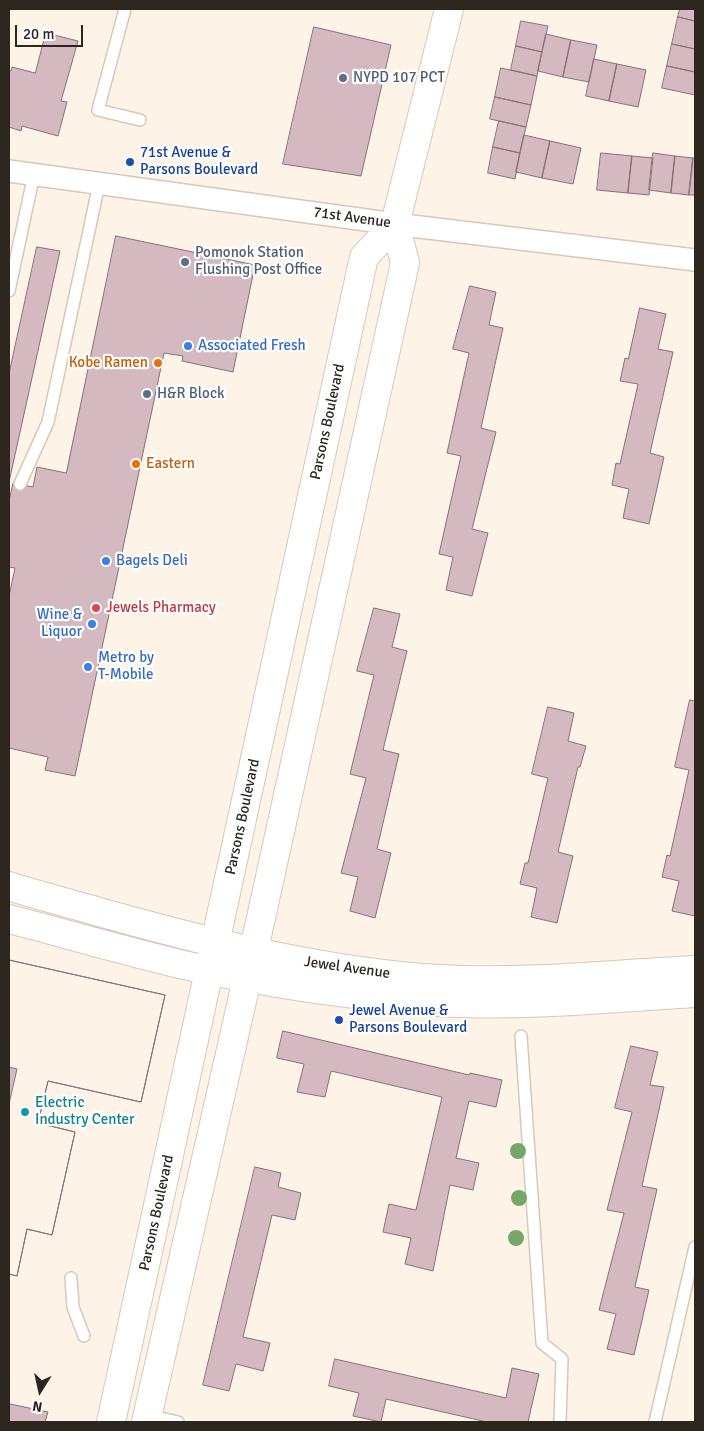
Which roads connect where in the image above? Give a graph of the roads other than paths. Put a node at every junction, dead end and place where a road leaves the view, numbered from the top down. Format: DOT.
graph roads {
  1 [pos="125,9"];
  2 [pos="449,9"];
  3 [pos="140,120"];
  4 [pos="9,171"];
  5 [pos="34,174"];
  6 [pos="99,184"];
  7 [pos="396,224"];
  8 [pos="695,260"];
  9 [pos="9,291"];
  10 [pos="20,484"];
  11 [pos="9,886"];
  12 [pos="9,919"];
  13 [pos="214,943"];
  14 [pos="253,952"];
  15 [pos="208,970"];
  16 [pos="695,970"];
  17 [pos="247,978"];
  18 [pos="695,993"];
  19 [pos="521,1036"];
  20 [pos="695,1248"];
  21 [pos="71,1278"];
  22 [pos="84,1336"];
  23 [pos="146,1419"];
  24 [pos="111,1422"];
  25 [pos="178,1422"];
  26 [pos="560,1422"];
  27 [pos="655,1422"];
  1 -- 3 [label="lane"];
  2 -- 7 [label="street"];
  4 -- 5 [label="street, 71st Avenue"];
  5 -- 6 [label="street, 71st Avenue"];
  5 -- 9 [label="lane"];
  6 -- 7 [label="street, 71st Avenue"];
  6 -- 10 [label="lane"];
  7 -- 8 [label="street, 71st Avenue"];
  7 -- 13 [label="street, Parsons Boulevard"];
  7 -- 14 [label="street"];
  11 -- 13 [label="street, Jewel Avenue"];
  12 -- 15 [label="street, Jewel Avenue"];
  13 -- 14 [label="street, Jewel Avenue"];
  13 -- 15 [label="street, Parsons Boulevard"];
  14 -- 16 [label="street, Jewel Avenue"];
  14 -- 17 [label="street"];
  15 -- 17 [label="street, Jewel Avenue"];
  15 -- 24 [label="street, Parsons Boulevard"];
  17 -- 18 [label="street, Jewel Avenue"];
  17 -- 23 [label="street"];
  19 -- 26 [label="lane"];
  20 -- 27 [label="lane"];
  21 -- 22 [label="lane"];
  23 -- 25 [label="lane"];
}
